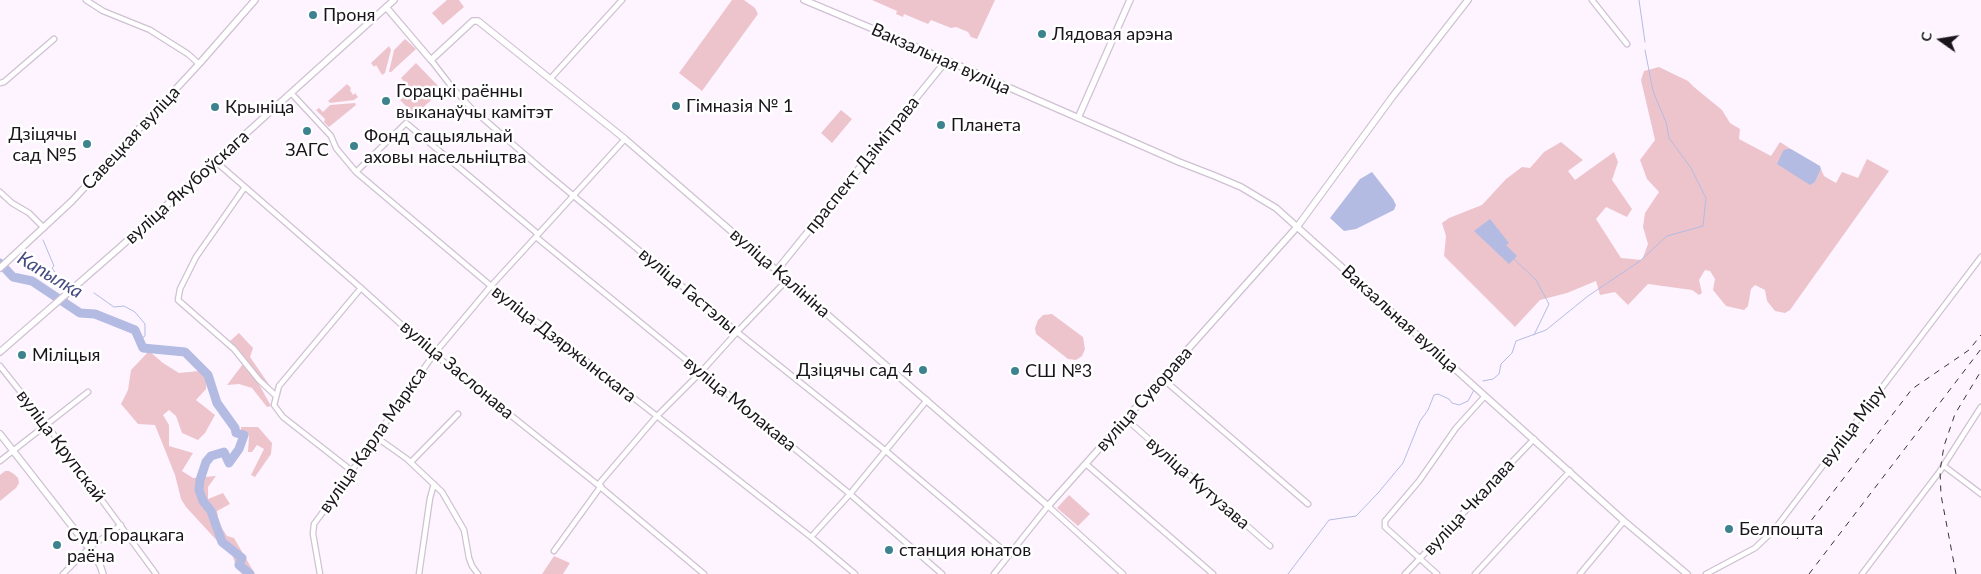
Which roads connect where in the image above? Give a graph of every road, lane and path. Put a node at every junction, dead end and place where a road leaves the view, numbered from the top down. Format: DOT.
graph roads {
  1 [pos="86,0"];
  2 [pos="255,0"];
  3 [pos="394,0"];
  4 [pos="622,0"];
  5 [pos="804,0"];
  6 [pos="1130,0"];
  7 [pos="1468,0"];
  8 [pos="1592,0"];
  9 [pos="386,7"];
  10 [pos="54,39"];
  11 [pos="1627,44"];
  12 [pos="431,60"];
  13 [pos="946,61"];
  14 [pos="200,64"];
  15 [pos="551,78"];
  16 [pos="0,83"];
  17 [pos="292,94"];
  18 [pos="1078,118"];
  19 [pos="625,139"];
  20 [pos="215,161"];
  21 [pos="356,172"];
  22 [pos="245,187"];
  23 [pos="0,192"];
  24 [pos="572,195"];
  25 [pos="1297,227"];
  26 [pos="44,228"];
  27 [pos="537,235"];
  28 [pos="1981,257"];
  29 [pos="0,268"];
  30 [pos="778,270"];
  31 [pos="788,279"];
  32 [pos="491,286"];
  33 [pos="361,288"];
  34 [pos="737,332"];
  35 [pos="0,352"];
  36 [pos="434,354"];
  37 [pos="0,366"];
  38 [pos="701,372"];
  39 [pos="1163,379"];
  40 [pos="88,392"];
  41 [pos="276,396"];
  42 [pos="1485,396"];
  43 [pos="927,400"];
  44 [pos="1981,407"];
  45 [pos="458,414"];
  46 [pos="656,417"];
  47 [pos="1126,419"];
  48 [pos="46,424"];
  49 [pos="0,434"];
  50 [pos="376,436"];
  51 [pos="1534,439"];
  52 [pos="13,450"];
  53 [pos="886,451"];
  54 [pos="0,461"];
  55 [pos="411,462"];
  56 [pos="1086,464"];
  57 [pos="1944,466"];
  58 [pos="352,471"];
  59 [pos="1570,471"];
  60 [pos="434,484"];
  61 [pos="599,485"];
  62 [pos="850,494"];
  63 [pos="1981,494"];
  64 [pos="1308,504"];
  65 [pos="1048,506"];
  66 [pos="1624,520"];
  67 [pos="121,525"];
  68 [pos="811,537"];
  69 [pos="1270,546"];
  70 [pos="89,548"];
  71 [pos="554,551"];
  72 [pos="1009,555"];
  73 [pos="1420,559"];
  74 [pos="63,574"];
  75 [pos="103,574"];
  76 [pos="156,574"];
  77 [pos="320,574"];
  78 [pos="419,574"];
  79 [pos="478,574"];
  80 [pos="704,574"];
  81 [pos="855,574"];
  82 [pos="942,574"];
  83 [pos="994,574"];
  84 [pos="1123,574"];
  85 [pos="1213,574"];
  86 [pos="1405,574"];
  87 [pos="1437,574"];
  88 [pos="1475,574"];
  89 [pos="1580,574"];
  90 [pos="1687,574"];
  91 [pos="1706,574"];
  92 [pos="1862,574"];
  1 -- 14 [label="street"];
  2 -- 14 [label="main road, Савецкая вуліца"];
  3 -- 9 [label="main road, вуліца Якубоўскага"];
  4 -- 15 [label="street"];
  5 -- 13 [label="main road, Вакзальная вуліца"];
  6 -- 18 [label="main road"];
  7 -- 25 [label="main road, вуліца Суворава"];
  8 -- 11 [label="street"];
  9 -- 12 [label="main road, вуліца Гастэлы"];
  9 -- 17 [label="main road, вуліца Якубоўскага"];
  10 -- 16 [label="street"];
  12 -- 15 [label="main road, вуліца Калініна"];
  12 -- 24 [label="street, вуліца Гастэлы"];
  13 -- 18 [label="main road, Вакзальная вуліца"];
  13 -- 30 [label="main road, праспект Дзімітрава"];
  14 -- 26 [label="main road, Савецкая вуліца"];
  15 -- 19 [label="main road, вуліца Калініна"];
  17 -- 20 [label="main road, вуліца Якубоўскага"];
  17 -- 21 [label="street, вуліца Дзяржынскага"];
  18 -- 25 [label="main road, Вакзальная вуліца"];
  19 -- 24 [label="street, вуліца Карла Маркса"];
  19 -- 30 [label="main road, вуліца Калініна"];
  20 -- 22 [label="street, вуліца Заслонава"];
  20 -- 35 [label="main road, вуліца Якубоўскага"];
  21 -- 27 [label="street, вуліца Молакава"];
  21 -- 32 [label="street, вуліца Дзяржынскага"];
  22 -- 33 [label="street, вуліца Заслонава"];
  22 -- 41 [label="street"];
  23 -- 26 [label="street"];
  24 -- 27 [label="street, вуліца Карла Маркса"];
  24 -- 34 [label="street, вуліца Гастэлы"];
  25 -- 39 [label="main road, вуліца Суворава"];
  25 -- 42 [label="main road, Вакзальная вуліца"];
  26 -- 29 [label="main road, Савецкая вуліца"];
  27 -- 32 [label="street, вуліца Карла Маркса"];
  27 -- 38 [label="street, вуліца Молакава"];
  28 -- 91 [label="street, вуліца Міру"];
  30 -- 31 [label="main road, вуліца Калініна"];
  31 -- 34 [label="street"];
  31 -- 43 [label="main road, вуліца Калініна"];
  32 -- 36 [label="street, вуліца Карла Маркса"];
  32 -- 46 [label="street, вуліца Дзяржынскага"];
  33 -- 36 [label="street, вуліца Заслонава"];
  33 -- 41 [label="street"];
  34 -- 38 [label="street"];
  34 -- 53 [label="street, вуліца Гастэлы"];
  36 -- 50 [label="street, вуліца Карла Маркса"];
  36 -- 61 [label="street, вуліца Заслонава"];
  37 -- 48 [label="street, вуліца Крупскай"];
  38 -- 46 [label="street"];
  38 -- 62 [label="street, вуліца Молакава"];
  39 -- 47 [label="main road, вуліца Суворава"];
  39 -- 64 [label="street"];
  40 -- 48 [label="street"];
  41 -- 58 [label="street"];
  42 -- 51 [label="main road, Вакзальная вуліца"];
  42 -- 73 [label="street"];
  43 -- 53 [label="street"];
  43 -- 65 [label="main road, вуліца Калініна"];
  44 -- 57 [label="street"];
  45 -- 55 [label="street"];
  46 -- 61 [label="street"];
  46 -- 68 [label="street, вуліца Дзяржынскага"];
  47 -- 56 [label="main road, вуліца Суворава"];
  47 -- 69 [label="street, вуліца Кутузава"];
  48 -- 52 [label="street"];
  48 -- 67 [label="street, вуліца Крупскай"];
  49 -- 52 [label="main road"];
  50 -- 55 [label="street"];
  50 -- 58 [label="street, вуліца Карла Маркса"];
  51 -- 59 [label="main road, Вакзальная вуліца"];
  51 -- 73 [label="street, вуліца Чкалава"];
  52 -- 54 [label="street"];
  52 -- 70 [label="main road"];
  53 -- 62 [label="street"];
  53 -- 72 [label="street, вуліца Гастэлы"];
  55 -- 60 [label="street"];
  56 -- 65 [label="main road, вуліца Суворава"];
  56 -- 85 [label="street"];
  57 -- 63 [label="street"];
  57 -- 92 [label="street"];
  58 -- 77 [label="street, вуліца Карла Маркса"];
  59 -- 66 [label="main road, Вакзальная вуліца"];
  59 -- 88 [label="street"];
  60 -- 78 [label="street"];
  60 -- 79 [label="street"];
  61 -- 71 [label="street"];
  61 -- 80 [label="street, вуліца Заслонава"];
  62 -- 68 [label="street"];
  62 -- 82 [label="street, вуліца Молакава"];
  65 -- 72 [label="street, вуліца Суворава"];
  65 -- 84 [label="street, вуліца Калініна"];
  66 -- 89 [label="street"];
  66 -- 90 [label="main road, Вакзальная вуліца"];
  67 -- 70 [label="street"];
  67 -- 76 [label="street, вуліца Крупскай"];
  68 -- 81 [label="street, вуліца Дзяржынскага"];
  70 -- 74 [label="street"];
  70 -- 75 [label="main road"];
  72 -- 83 [label="street, вуліца Суворава"];
  73 -- 86 [label="street, вуліца Чкалава"];
  73 -- 87 [label="street"];
}
